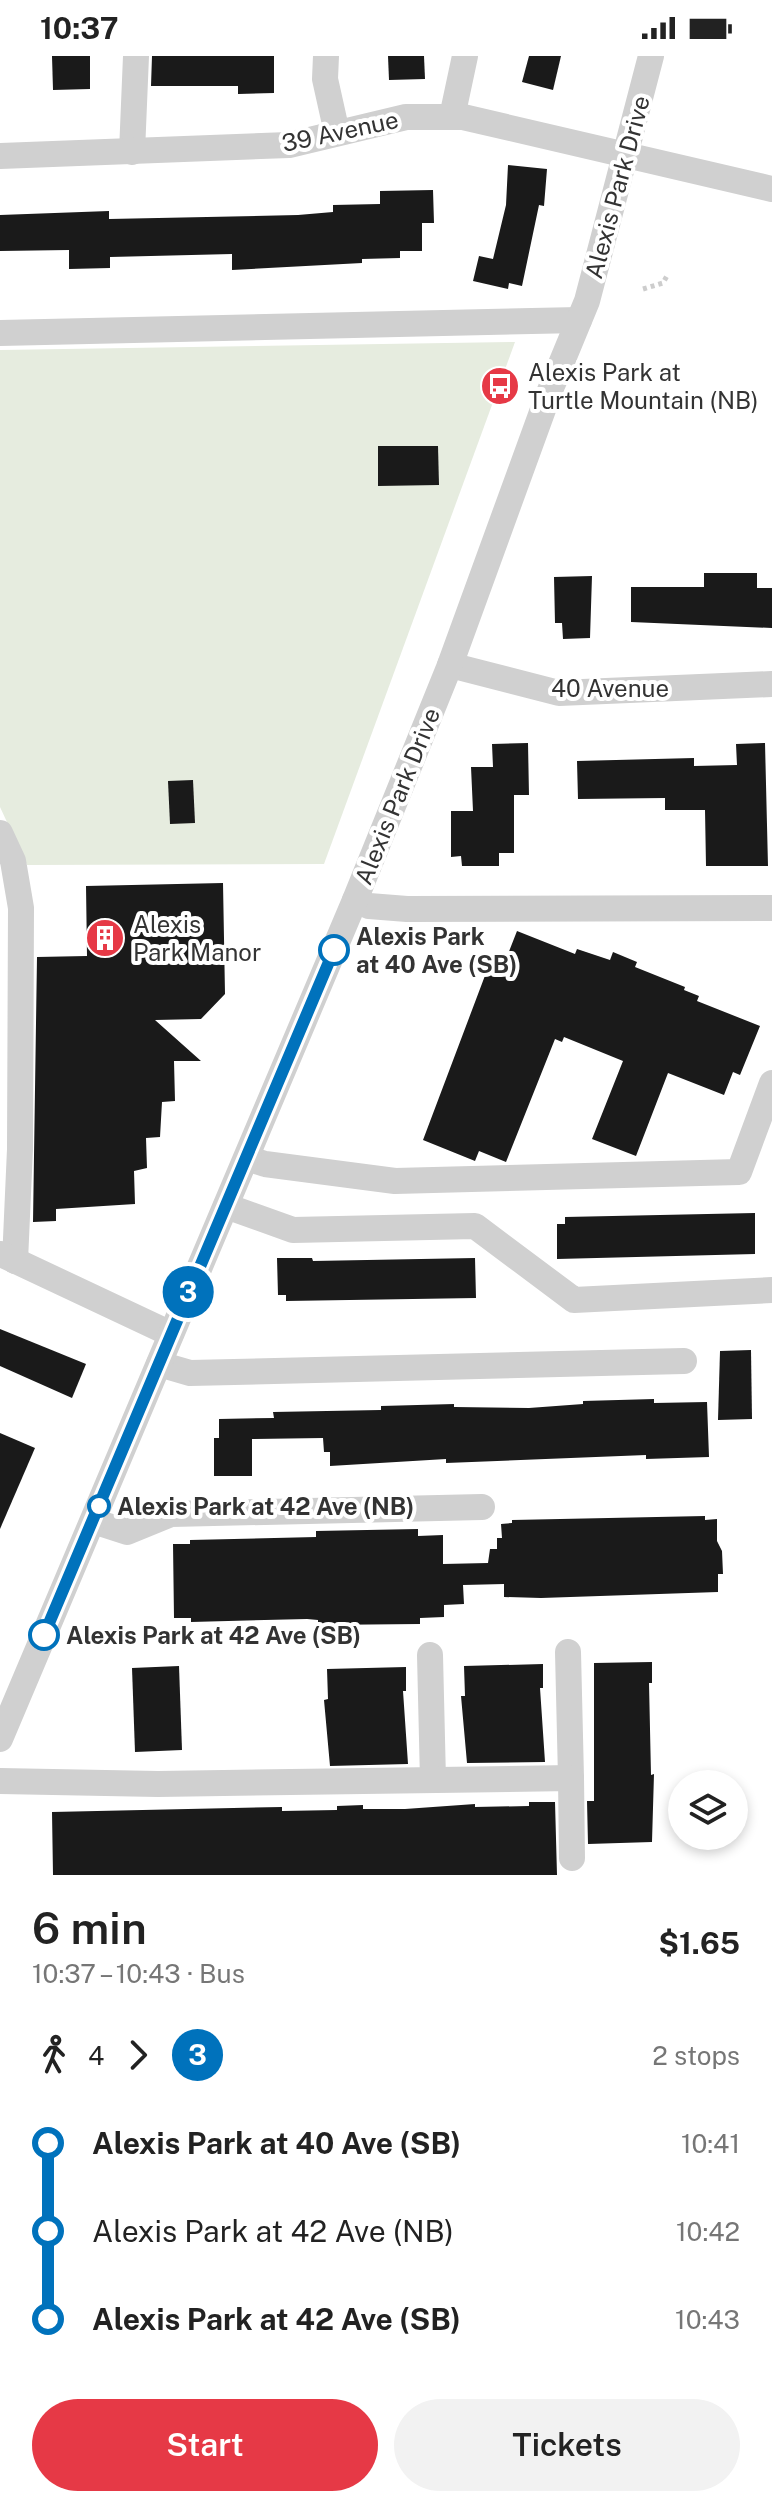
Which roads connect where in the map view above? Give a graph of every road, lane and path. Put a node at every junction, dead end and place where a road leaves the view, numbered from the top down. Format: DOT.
graph roads {
  1 [pos="136,56"];
  2 [pos="326,56"];
  3 [pos="465,56"];
  4 [pos="651,56"];
  5 [pos="452,117"];
  6 [pos="337,133"];
  7 [pos="132,152"];
  8 [pos="628,153"];
  9 [pos="0,156"];
  10 [pos="772,189"];
  11 [pos="668,274"];
  12 [pos="643,289"];
  13 [pos="579,320"];
  14 [pos="0,333"];
  15 [pos="450,665"];
  16 [pos="772,684"];
  17 [pos="0,833"];
  18 [pos="355,900"];
  19 [pos="772,908"];
  20 [pos="772,1083"];
  21 [pos="247,1158"];
  22 [pos="226,1206"];
  23 [pos="7,1257"];
  24 [pos="772,1290"];
  25 [pos="171,1334"];
  26 [pos="684,1361"];
  27 [pos="159,1364"];
  28 [pos="482,1507"];
  29 [pos="93,1521"];
  30 [pos="568,1652"];
  31 [pos="430,1655"];
  32 [pos="0,1739"];
  33 [pos="571,1778"];
  34 [pos="433,1780"];
  35 [pos="0,1781"];
  36 [pos="572,1858"];
  1 -- 7 [label="street"];
  2 -- 6 [label="street"];
  3 -- 5 [label="street"];
  4 -- 8 [label="street, Alexis Park Drive"];
  5 -- 6 [label="street, 39 Avenue"];
  5 -- 8 [label="street, 39 Avenue"];
  6 -- 7 [label="street, 39 Avenue"];
  7 -- 9 [label="street, 39 Avenue"];
  8 -- 10 [label="street, 39 Avenue"];
  8 -- 13 [label="street, Alexis Park Drive"];
  11 -- 12 [label="path"];
  13 -- 14 [label="street"];
  13 -- 15 [label="street, Alexis Park Drive"];
  15 -- 16 [label="street, 40 Avenue"];
  15 -- 18 [label="street, Alexis Park Drive"];
  17 -- 23 [label="street"];
  18 -- 19 [label="street"];
  18 -- 21 [label="street, Alexis Park Drive"];
  20 -- 21 [label="street"];
  21 -- 22 [label="street, Alexis Park Drive"];
  22 -- 24 [label="street"];
  22 -- 25 [label="street, Alexis Park Drive"];
  23 -- 25 [label="street"];
  25 -- 27 [label="street, Alexis Park Drive"];
  26 -- 27 [label="street"];
  27 -- 29 [label="street, Alexis Park Drive"];
  28 -- 29 [label="street"];
  29 -- 32 [label="street, Alexis Park Drive"];
  30 -- 33 [label="street"];
  31 -- 34 [label="street"];
  33 -- 34 [label="street"];
  33 -- 36 [label="street"];
  34 -- 35 [label="street"];
}
